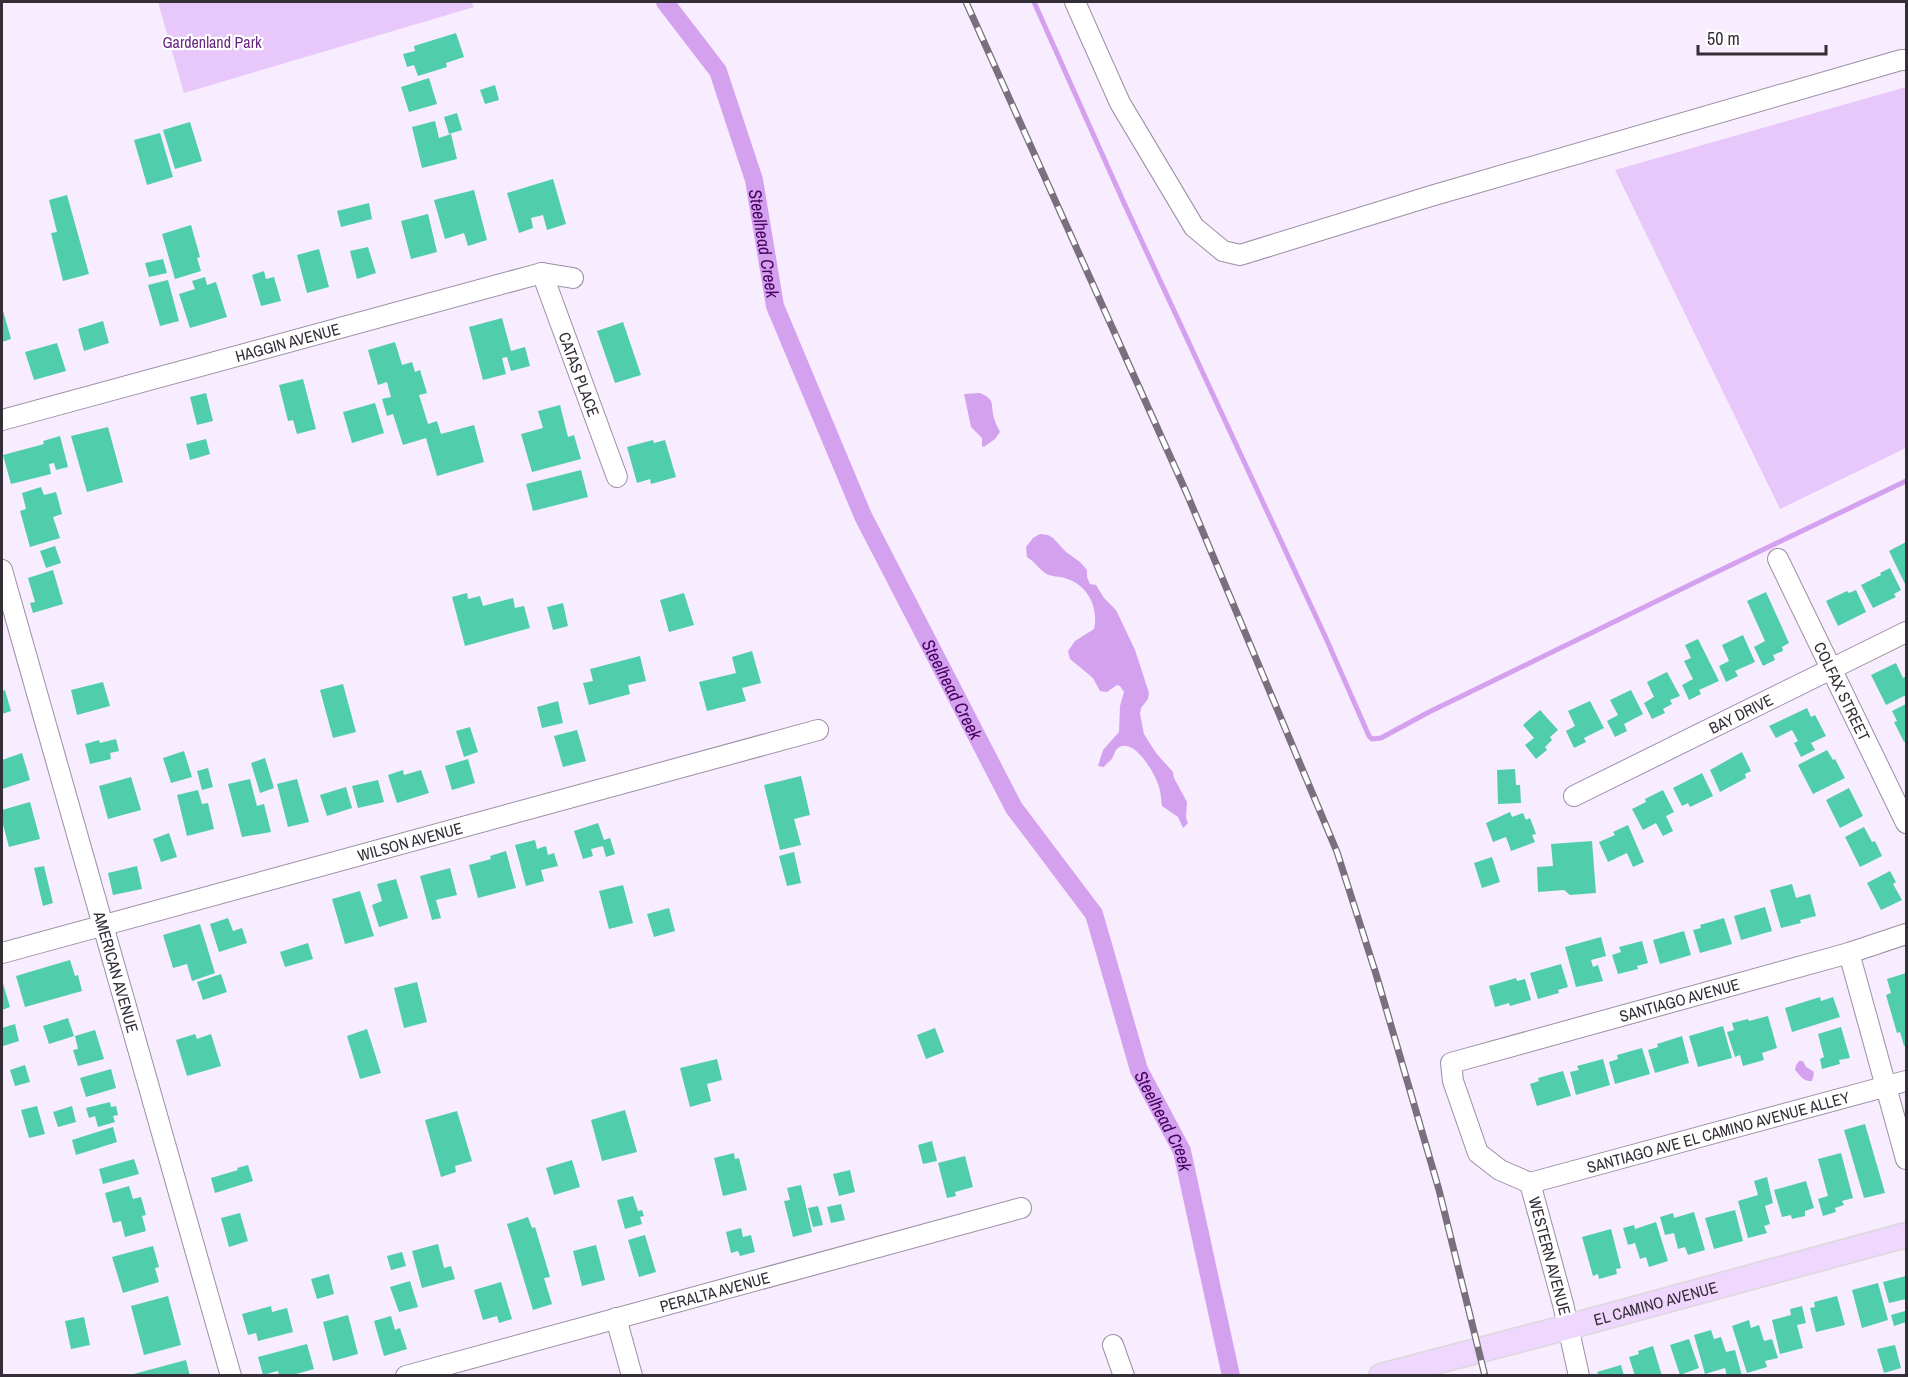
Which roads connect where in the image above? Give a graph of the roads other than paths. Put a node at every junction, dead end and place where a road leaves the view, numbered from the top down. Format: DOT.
graph roads {
  1 [pos="1075,2"];
  2 [pos="1906,60"];
  3 [pos="542,273"];
  4 [pos="573,278"];
  5 [pos="2,420"];
  6 [pos="617,477"];
  7 [pos="1778,559"];
  8 [pos="2,570"];
  9 [pos="1906,632"];
  10 [pos="1831,669"];
  11 [pos="818,730"];
  12 [pos="1574,796"];
  13 [pos="1906,823"];
  14 [pos="103,925"];
  15 [pos="1906,934"];
  16 [pos="1849,952"];
  17 [pos="2,953"];
  18 [pos="1451,1063"];
  19 [pos="1906,1081"];
  20 [pos="1886,1086"];
  21 [pos="1906,1159"];
  22 [pos="1530,1183"];
  23 [pos="1021,1208"];
  24 [pos="1906,1235"];
  25 [pos="616,1318"];
  26 [pos="1568,1327"];
  27 [pos="1113,1345"];
  28 [pos="1392,1372"];
  29 [pos="231,1376"];
  30 [pos="406,1376"];
  31 [pos="632,1376"];
  32 [pos="1124,1376"];
  33 [pos="1579,1376"];
  1 -- 2 [label="street"];
  3 -- 4 [label="street, HAGGIN AVENUE"];
  3 -- 5 [label="street, HAGGIN AVENUE"];
  3 -- 6 [label="street, CATAS PLACE"];
  7 -- 10 [label="street, COLFAX STREET"];
  8 -- 14 [label="street, AMERICAN AVENUE"];
  9 -- 10 [label="street, BAY DRIVE"];
  10 -- 12 [label="street, BAY DRIVE"];
  10 -- 13 [label="street, COLFAX STREET"];
  11 -- 14 [label="street, WILSON AVENUE"];
  14 -- 17 [label="street, WILSON AVENUE"];
  14 -- 29 [label="street, AMERICAN AVENUE"];
  15 -- 16 [label="street, SANTIAGO AVENUE"];
  16 -- 18 [label="street, SANTIAGO AVENUE"];
  16 -- 20 [label="street"];
  18 -- 22 [label="street, WESTERN AVENUE"];
  19 -- 20 [label="street, SANTIAGO AVE EL CAMINO AVENUE ALLEY"];
  20 -- 21 [label="street"];
  20 -- 22 [label="street, SANTIAGO AVE EL CAMINO AVENUE ALLEY"];
  22 -- 26 [label="street, WESTERN AVENUE"];
  23 -- 25 [label="street, PERALTA AVENUE"];
  24 -- 26 [label="main road, EL CAMINO AVENUE"];
  25 -- 30 [label="street, PERALTA AVENUE"];
  25 -- 31 [label="street"];
  26 -- 28 [label="main road, EL CAMINO AVENUE"];
  26 -- 33 [label="street, WESTERN AVENUE"];
  27 -- 32 [label="street"];
}
